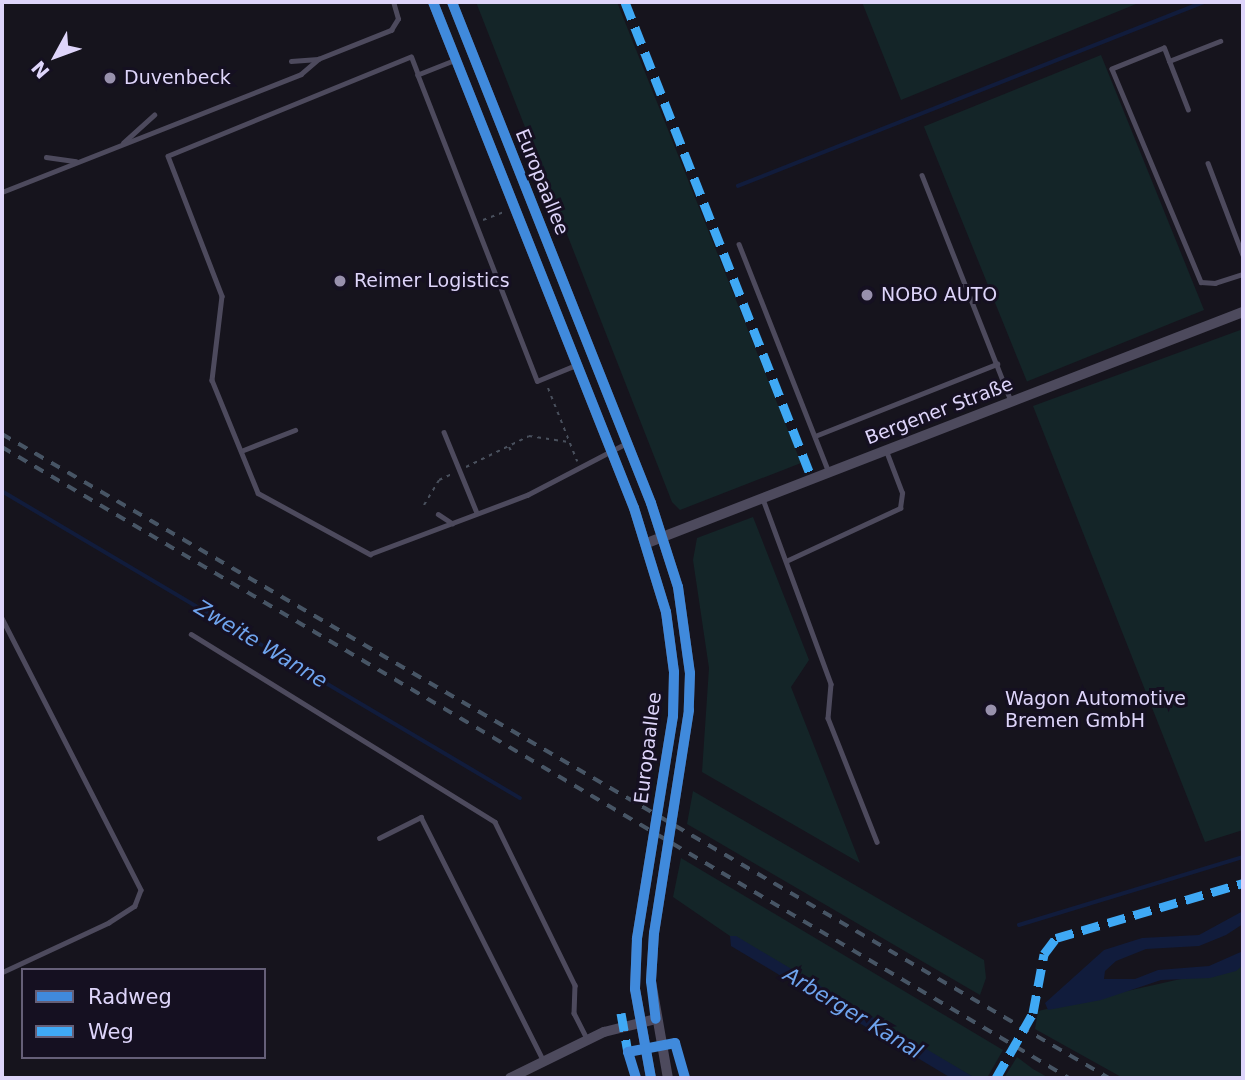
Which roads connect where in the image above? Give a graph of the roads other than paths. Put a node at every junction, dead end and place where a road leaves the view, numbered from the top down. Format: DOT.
graph roads {
  1 [pos="393,2"];
  2 [pos="433,2"];
  3 [pos="452,2"];
  4 [pos="1220,41"];
  5 [pos="318,59"];
  6 [pos="457,60"];
  7 [pos="291,61"];
  8 [pos="1169,61"];
  9 [pos="418,75"];
  10 [pos="1188,110"];
  11 [pos="154,115"];
  12 [pos="119,146"];
  13 [pos="46,157"];
  14 [pos="79,162"];
  15 [pos="1208,163"];
  16 [pos="922,176"];
  17 [pos="2,192"];
  18 [pos="739,244"];
  19 [pos="1243,255"];
  20 [pos="1243,274"];
  21 [pos="1243,312"];
  22 [pos="996,364"];
  23 [pos="577,365"];
  24 [pos="1012,402"];
  25 [pos="615,412"];
  26 [pos="597,418"];
  27 [pos="295,430"];
  28 [pos="444,432"];
  29 [pos="815,436"];
  30 [pos="628,442"];
  31 [pos="609,449"];
  32 [pos="241,451"];
  33 [pos="886,451"];
  34 [pos="830,472"];
  35 [pos="762,499"];
  36 [pos="477,513"];
  37 [pos="439,514"];
  38 [pos="452,523"];
  39 [pos="663,536"];
  40 [pos="647,543"];
  41 [pos="786,561"];
  42 [pos="2,618"];
  43 [pos="191,634"];
  44 [pos="379,838"];
  45 [pos="877,842"];
  46 [pos="2,973"];
  47 [pos="656,1019"];
  48 [pos="639,1022"];
  49 [pos="587,1040"];
  50 [pos="544,1061"];
  51 [pos="510,1078"];
  52 [pos="650,1078"];
  53 [pos="668,1078"];
  1 -- 5 [label="lane"];
  2 -- 6 [label="street, Europaallee"];
  3 -- 25 [label="street, Europaallee"];
  4 -- 8 [label="lane"];
  5 -- 7 [label="lane"];
  5 -- 12 [label="lane"];
  6 -- 9 [label="lane"];
  6 -- 23 [label="street, Europaallee"];
  8 -- 10 [label="lane"];
  8 -- 20 [label="lane"];
  9 -- 23 [label="lane"];
  9 -- 32 [label="lane"];
  11 -- 12 [label="lane"];
  12 -- 14 [label="lane"];
  13 -- 14 [label="lane"];
  14 -- 17 [label="lane"];
  15 -- 19 [label="lane"];
  16 -- 22 [label="lane"];
  18 -- 29 [label="lane"];
  21 -- 24 [label="street, Bergener Straße"];
  22 -- 24 [label="lane"];
  22 -- 29 [label="lane"];
  23 -- 26 [label="street, Europaallee"];
  24 -- 33 [label="street, Bergener Straße"];
  25 -- 26 [label="lane"];
  25 -- 30 [label="street, Europaallee"];
  26 -- 31 [label="street, Europaallee"];
  27 -- 32 [label="lane"];
  28 -- 36 [label="lane"];
  29 -- 34 [label="lane"];
  30 -- 31 [label="lane"];
  30 -- 39 [label="street, Europaallee"];
  31 -- 36 [label="lane"];
  31 -- 40 [label="street, Europaallee"];
  32 -- 38 [label="lane"];
  33 -- 34 [label="street, Bergener Straße"];
  33 -- 41 [label="lane"];
  34 -- 35 [label="street, Bergener Straße"];
  35 -- 39 [label="street, Bergener Straße"];
  35 -- 41 [label="lane"];
  36 -- 38 [label="lane"];
  37 -- 38 [label="lane"];
  39 -- 40 [label="street, Bergener Straße"];
  39 -- 47 [label="street, Europaallee"];
  40 -- 48 [label="street, Europaallee"];
  41 -- 45 [label="lane"];
  42 -- 46 [label="lane"];
  43 -- 49 [label="lane"];
  44 -- 50 [label="lane"];
  47 -- 48 [label="street"];
  47 -- 53 [label="street, Europaallee"];
  48 -- 49 [label="street"];
  48 -- 52 [label="street, Europaallee"];
  49 -- 50 [label="street"];
  50 -- 51 [label="street"];
}
